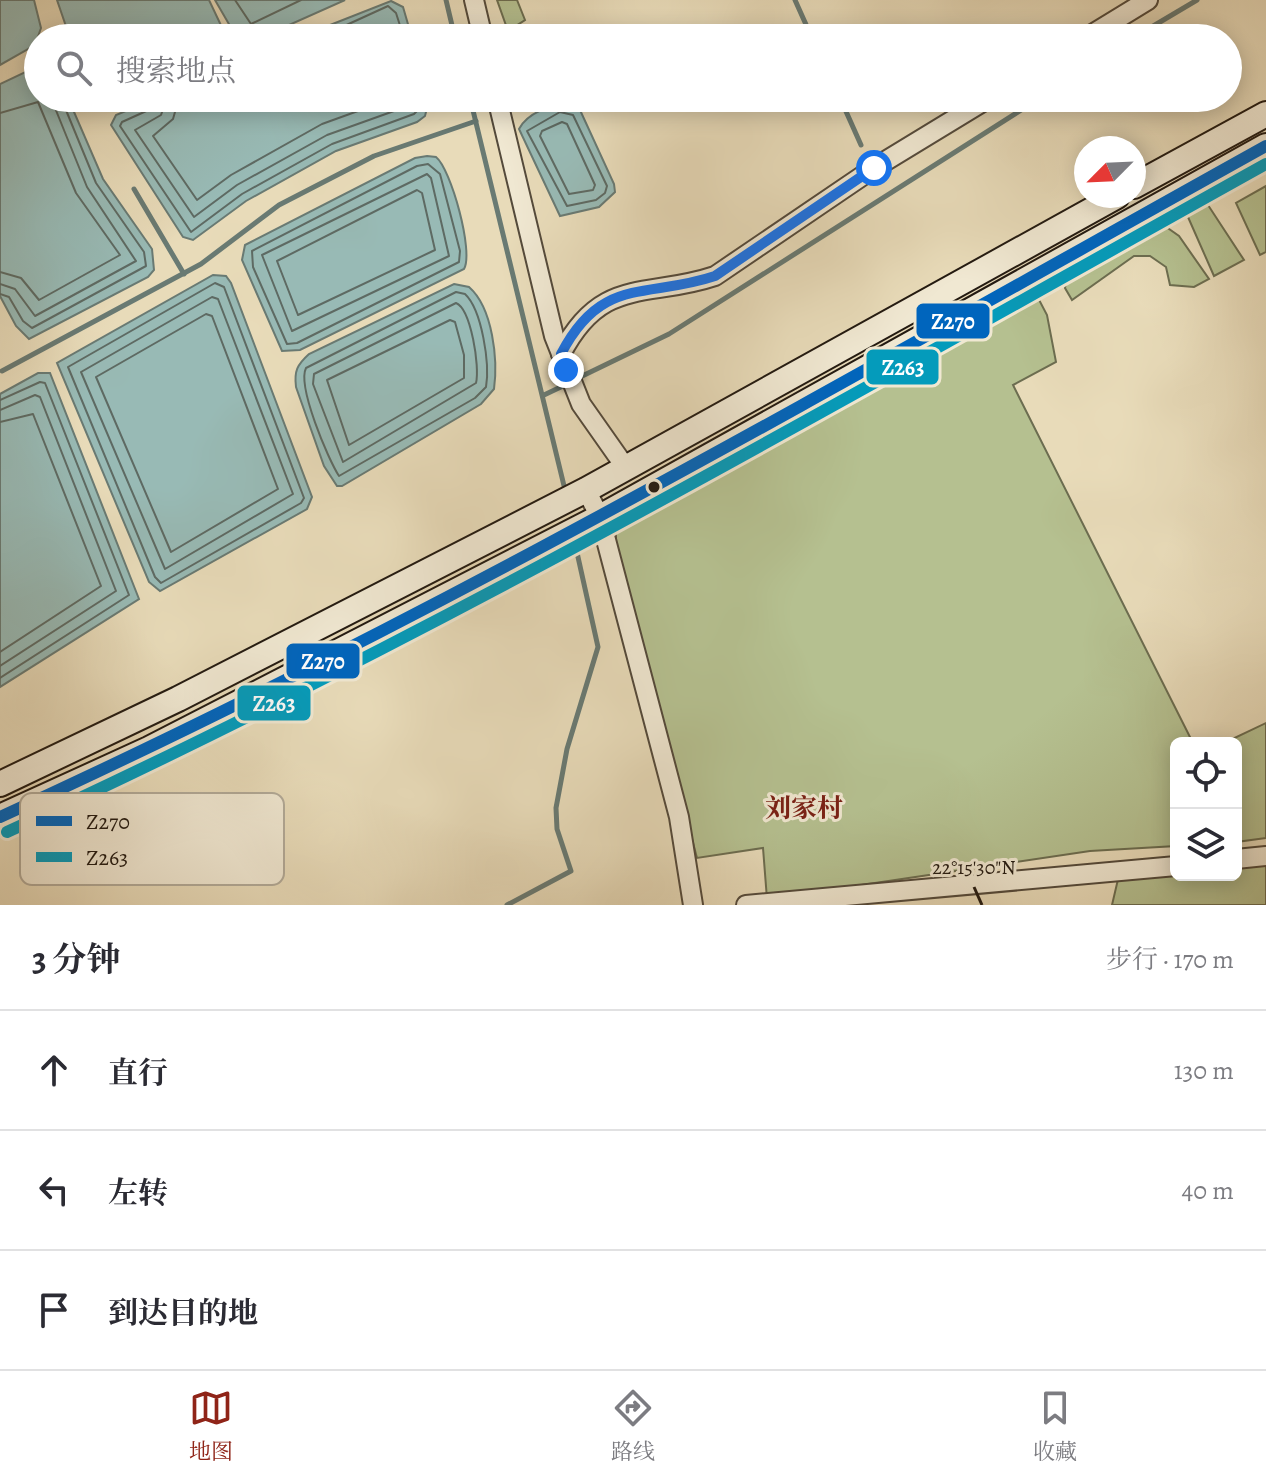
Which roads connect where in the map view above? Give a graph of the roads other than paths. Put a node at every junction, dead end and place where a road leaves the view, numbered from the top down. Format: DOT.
graph roads {
  1 [pos="474,0"];
  2 [pos="1148,0"];
  3 [pos="480,24"];
  4 [pos="1109,24"];
  5 [pos="500,112"];
  6 [pos="966,112"];
  7 [pos="1266,114"];
  8 [pos="1266,146"];
  9 [pos="1146,179"];
  10 [pos="1095,208"];
  11 [pos="561,354"];
  12 [pos="626,468"];
  13 [pos="586,490"];
  14 [pos="600,517"];
  15 [pos="0,784"];
  16 [pos="53,793"];
  17 [pos="20,808"];
  18 [pos="0,817"];
  19 [pos="1266,856"];
  20 [pos="1242,858"];
  21 [pos="1170,867"];
  22 [pos="693,905"];
  23 [pos="746,905"];
  1 -- 3 [label="street"];
  2 -- 4 [label="street"];
  5 -- 11 [label="street"];
  6 -- 11 [label="street"];
  7 -- 9 [label="main road"];
  8 -- 14 [label="main road"];
  10 -- 12 [label="main road"];
  11 -- 12 [label="street"];
  12 -- 13 [label="main road"];
  13 -- 14 [label="street"];
  13 -- 15 [label="main road"];
  14 -- 16 [label="main road"];
  14 -- 22 [label="street"];
  17 -- 18 [label="main road"];
  19 -- 20 [label="street"];
  21 -- 23 [label="street"];
}
